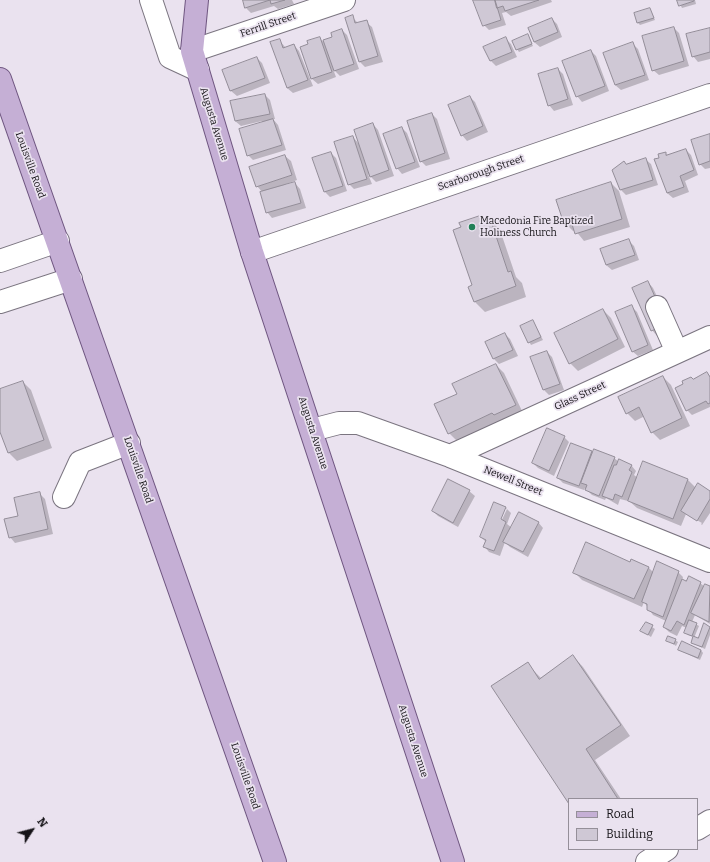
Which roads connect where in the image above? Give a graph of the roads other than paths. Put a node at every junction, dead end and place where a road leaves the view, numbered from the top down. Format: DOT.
graph roads {
  1 [pos="151,0"];
  2 [pos="197,0"];
  3 [pos="344,0"];
  4 [pos="195,61"];
  5 [pos="0,79"];
  6 [pos="710,95"];
  7 [pos="58,241"];
  8 [pos="252,252"];
  9 [pos="0,261"];
  10 [pos="71,279"];
  11 [pos="0,302"];
  12 [pos="657,307"];
  13 [pos="710,337"];
  14 [pos="678,352"];
  15 [pos="312,430"];
  16 [pos="129,443"];
  17 [pos="450,456"];
  18 [pos="64,497"];
  19 [pos="710,561"];
  20 [pos="710,821"];
  21 [pos="698,828"];
  22 [pos="665,850"];
  23 [pos="275,862"];
  24 [pos="453,862"];
  25 [pos="647,862"];
  1 -- 4 [label="street"];
  2 -- 4 [label="main road, Augusta Avenue"];
  3 -- 4 [label="street, Ferrill Street"];
  4 -- 8 [label="main road, Augusta Avenue"];
  5 -- 7 [label="main road, Louisville Road"];
  6 -- 8 [label="street, Scarborough Street"];
  7 -- 9 [label="street"];
  7 -- 10 [label="main road, Louisville Road"];
  8 -- 15 [label="main road, Augusta Avenue"];
  10 -- 11 [label="street"];
  10 -- 16 [label="main road, Louisville Road"];
  12 -- 14 [label="street"];
  13 -- 14 [label="street, Glass Street"];
  14 -- 17 [label="street, Glass Street"];
  15 -- 17 [label="street, Newell Street"];
  15 -- 24 [label="main road, Augusta Avenue"];
  16 -- 18 [label="street"];
  16 -- 23 [label="main road, Louisville Road"];
  17 -- 19 [label="street, Newell Street"];
  20 -- 21 [label="street"];
  22 -- 25 [label="street"];
}
